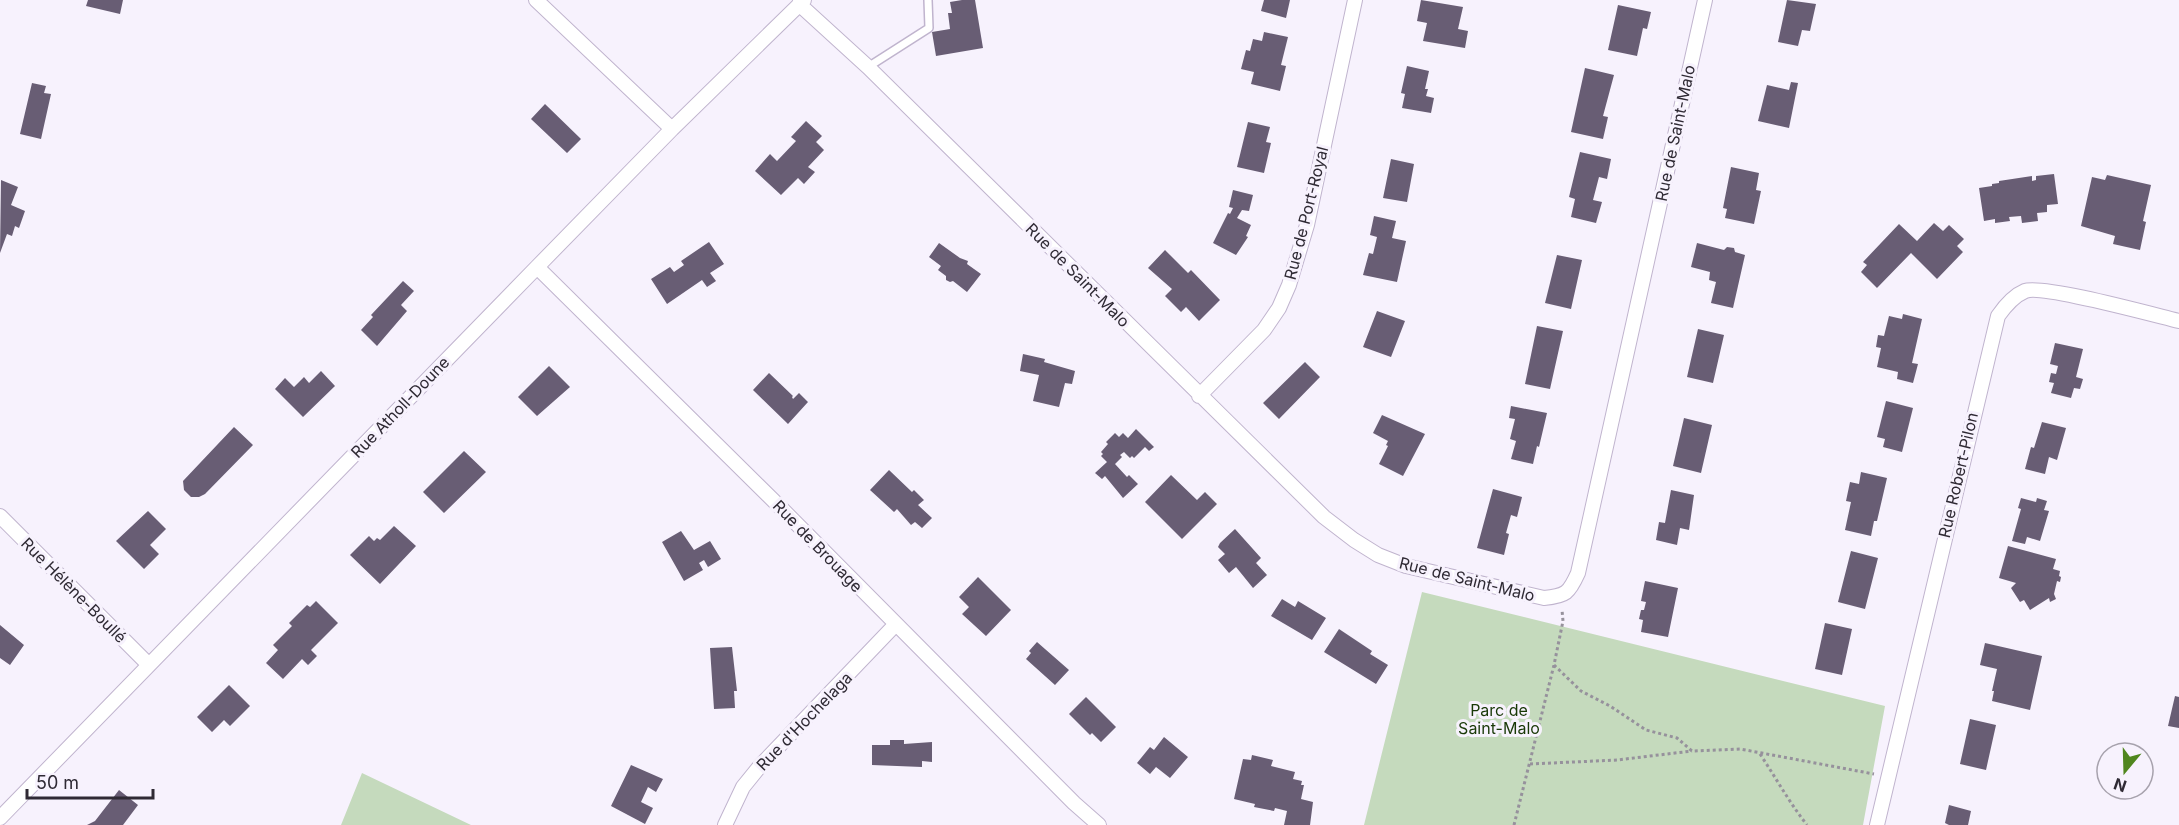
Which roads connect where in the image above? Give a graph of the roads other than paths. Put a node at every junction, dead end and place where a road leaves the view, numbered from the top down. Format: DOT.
graph roads {
  1 [pos="536,0"];
  2 [pos="928,0"];
  3 [pos="1355,0"];
  4 [pos="1704,0"];
  5 [pos="801,2"];
  6 [pos="868,67"];
  7 [pos="672,129"];
  8 [pos="537,267"];
  9 [pos="2179,321"];
  10 [pos="1199,396"];
  11 [pos="0,516"];
  12 [pos="895,625"];
  13 [pos="148,664"];
  14 [pos="0,818"];
  15 [pos="725,825"];
  16 [pos="1100,825"];
  17 [pos="1877,825"];
  1 -- 7 [label="street"];
  2 -- 6 [label="lane"];
  3 -- 10 [label="street, Rue de Port-Royal"];
  4 -- 10 [label="street, Rue de Saint-Malo"];
  5 -- 6 [label="street, Rue de Saint-Malo"];
  5 -- 7 [label="street, Rue Atholl-Doune"];
  6 -- 10 [label="street, Rue de Saint-Malo"];
  7 -- 8 [label="street, Rue Atholl-Doune"];
  8 -- 12 [label="street, Rue de Brouage"];
  8 -- 13 [label="street, Rue Atholl-Doune"];
  9 -- 17 [label="street, Rue Robert-Pilon"];
  11 -- 13 [label="street, Rue Hélène-Boullé"];
  12 -- 15 [label="street, Rue d'Hochelaga"];
  12 -- 16 [label="street, Rue de Brouage"];
  13 -- 14 [label="street, Rue Atholl-Doune"];
}
